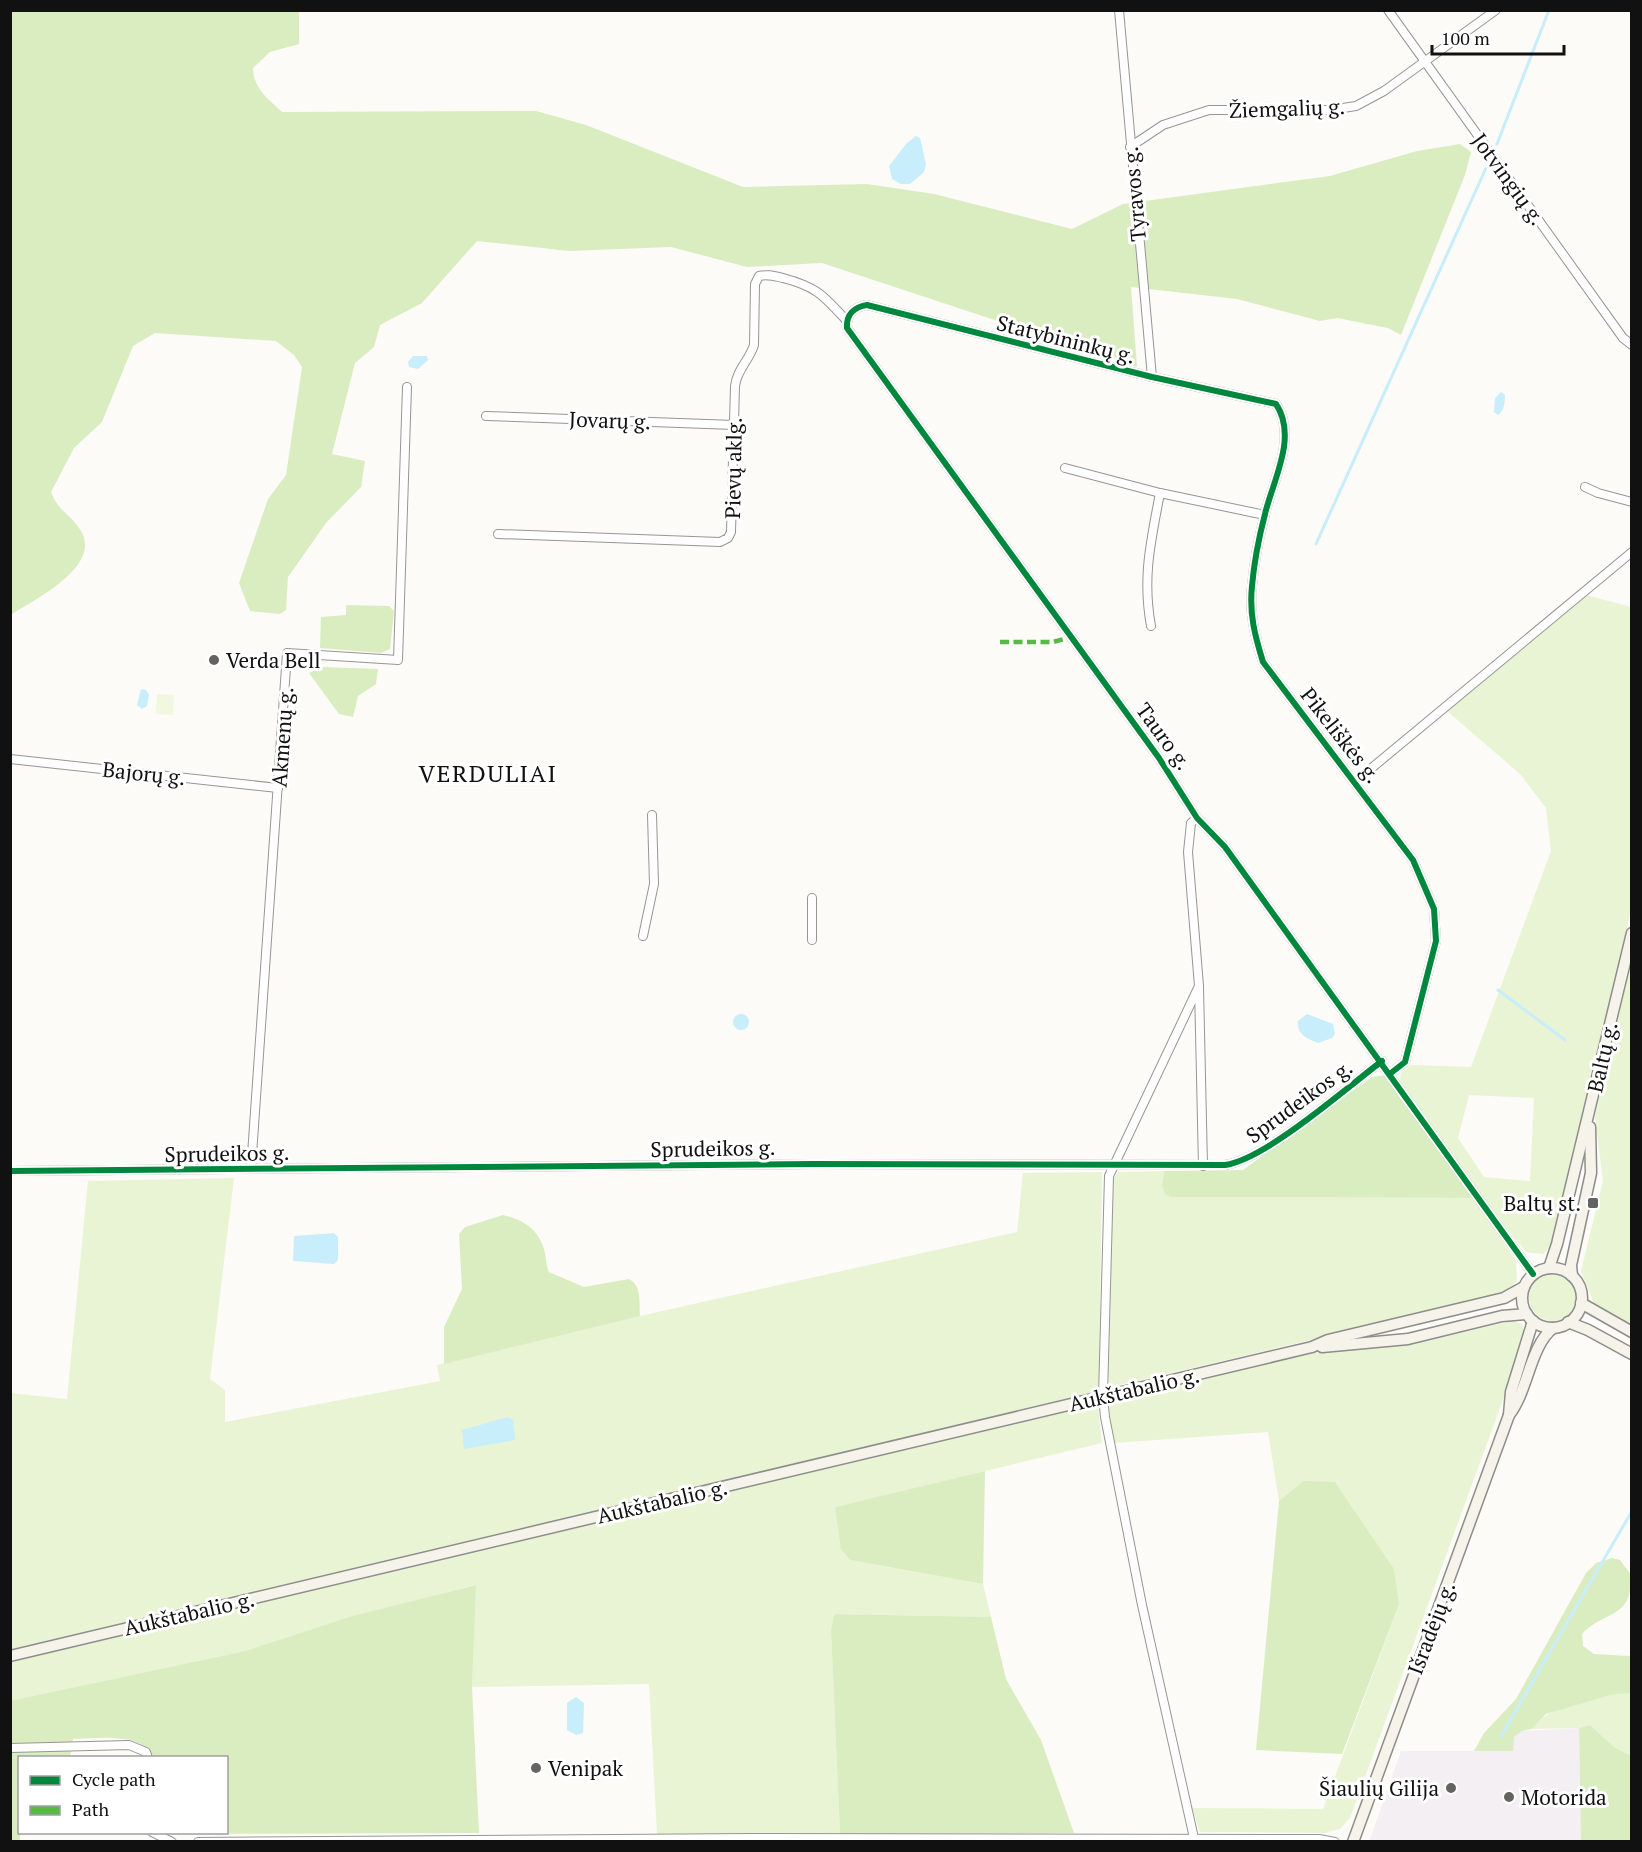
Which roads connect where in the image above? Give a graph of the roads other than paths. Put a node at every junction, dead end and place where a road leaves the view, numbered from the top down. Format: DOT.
graph roads {
  1 [pos="1119,10"];
  2 [pos="1388,10"];
  3 [pos="1496,10"];
  4 [pos="1425,62"];
  5 [pos="1130,147"];
  6 [pos="846,320"];
  7 [pos="1632,345"];
  8 [pos="1152,377"];
  9 [pos="407,387"];
  10 [pos="1276,404"];
  11 [pos="486,416"];
  12 [pos="734,425"];
  13 [pos="1065,468"];
  14 [pos="1585,487"];
  15 [pos="1160,494"];
  16 [pos="1632,502"];
  17 [pos="1264,515"];
  18 [pos="498,534"];
  19 [pos="1632,552"];
  20 [pos="1151,626"];
  21 [pos="10,759"];
  22 [pos="1356,781"];
  23 [pos="278,788"];
  24 [pos="652,815"];
  25 [pos="1197,818"];
  26 [pos="812,898"];
  27 [pos="1632,933"];
  28 [pos="643,936"];
  29 [pos="812,940"];
  30 [pos="1199,986"];
  31 [pos="1382,1061"];
  32 [pos="1391,1073"];
  33 [pos="1589,1111"];
  34 [pos="1114,1165"];
  35 [pos="1203,1166"];
  36 [pos="251,1169"];
  37 [pos="10,1171"];
  38 [pos="1549,1268"];
  39 [pos="1533,1274"];
  40 [pos="1572,1276"];
  41 [pos="1524,1287"];
  42 [pos="1581,1303"];
  43 [pos="1530,1317"];
  44 [pos="1568,1322"];
  45 [pos="1553,1328"];
  46 [pos="1632,1332"];
  47 [pos="1312,1347"];
  48 [pos="1632,1354"];
  49 [pos="1103,1396"];
  50 [pos="1509,1415"];
  51 [pos="10,1656"];
  52 [pos="10,1748"];
  53 [pos="147,1756"];
  54 [pos="154,1834"];
  55 [pos="1194,1838"];
  56 [pos="172,1842"];
  57 [pos="198,1842"];
  58 [pos="1335,1842"];
  59 [pos="1353,1842"];
  1 -- 5 [label="street, Tyravos g."];
  2 -- 4 [label="street, Jotvingių g."];
  3 -- 4 [label="street, Žiemgalių g."];
  4 -- 5 [label="street, Žiemgalių g."];
  4 -- 7 [label="street, Jotvingių g."];
  5 -- 8 [label="street, Tyravos g."];
  6 -- 8 [label="street, Statybininkų g."];
  6 -- 12 [label="street, Pievų aklg."];
  6 -- 25 [label="street, Tauro g."];
  8 -- 10 [label="street, Statybininkų g."];
  9 -- 23 [label="street, Akmenų g."];
  10 -- 17 [label="street, Pikeliškės g."];
  11 -- 12 [label="street, Jovarų g."];
  12 -- 18 [label="street, Pievų aklg."];
  13 -- 15 [label="street"];
  14 -- 16 [label="street"];
  15 -- 17 [label="street"];
  15 -- 20 [label="street"];
  17 -- 22 [label="street, Pikeliškės g."];
  19 -- 22 [label="street"];
  21 -- 23 [label="street, Bajorų g."];
  22 -- 32 [label="street, Pikeliškės g."];
  23 -- 36 [label="street, Akmenų g."];
  24 -- 28 [label="street"];
  25 -- 30 [label="street"];
  25 -- 31 [label="street, Tauro g."];
  26 -- 29 [label="street"];
  27 -- 33 [label="main road, Baltų g."];
  30 -- 34 [label="street"];
  30 -- 35 [label="street"];
  31 -- 32 [label="street, Tauro g."];
  31 -- 35 [label="street, Sprudeikos g."];
  32 -- 39 [label="street, Tauro g."];
  33 -- 38 [label="main road, Baltų g."];
  33 -- 40 [label="main road, Baltų g."];
  34 -- 35 [label="street, Sprudeikos g."];
  34 -- 36 [label="street, Sprudeikos g."];
  34 -- 49 [label="street"];
  36 -- 37 [label="street, Sprudeikos g."];
  38 -- 39 [label="main road"];
  38 -- 40 [label="main road"];
  39 -- 41 [label="main road"];
  40 -- 42 [label="main road"];
  41 -- 43 [label="main road"];
  41 -- 47 [label="main road, Aukštabalio g."];
  42 -- 44 [label="main road"];
  42 -- 46 [label="main road"];
  43 -- 45 [label="main road"];
  43 -- 47 [label="main road, Aukštabalio g."];
  43 -- 50 [label="main road, Išradėjų g."];
  44 -- 45 [label="main road"];
  44 -- 48 [label="main road"];
  45 -- 50 [label="main road, Išradėjų g."];
  47 -- 49 [label="main road, Aukštabalio g."];
  49 -- 51 [label="main road, Aukštabalio g."];
  49 -- 55 [label="street"];
  50 -- 59 [label="main road, Išradėjų g."];
  52 -- 53 [label="street"];
  54 -- 56 [label="street"];
  55 -- 57 [label="street"];
  55 -- 58 [label="street"];
}
